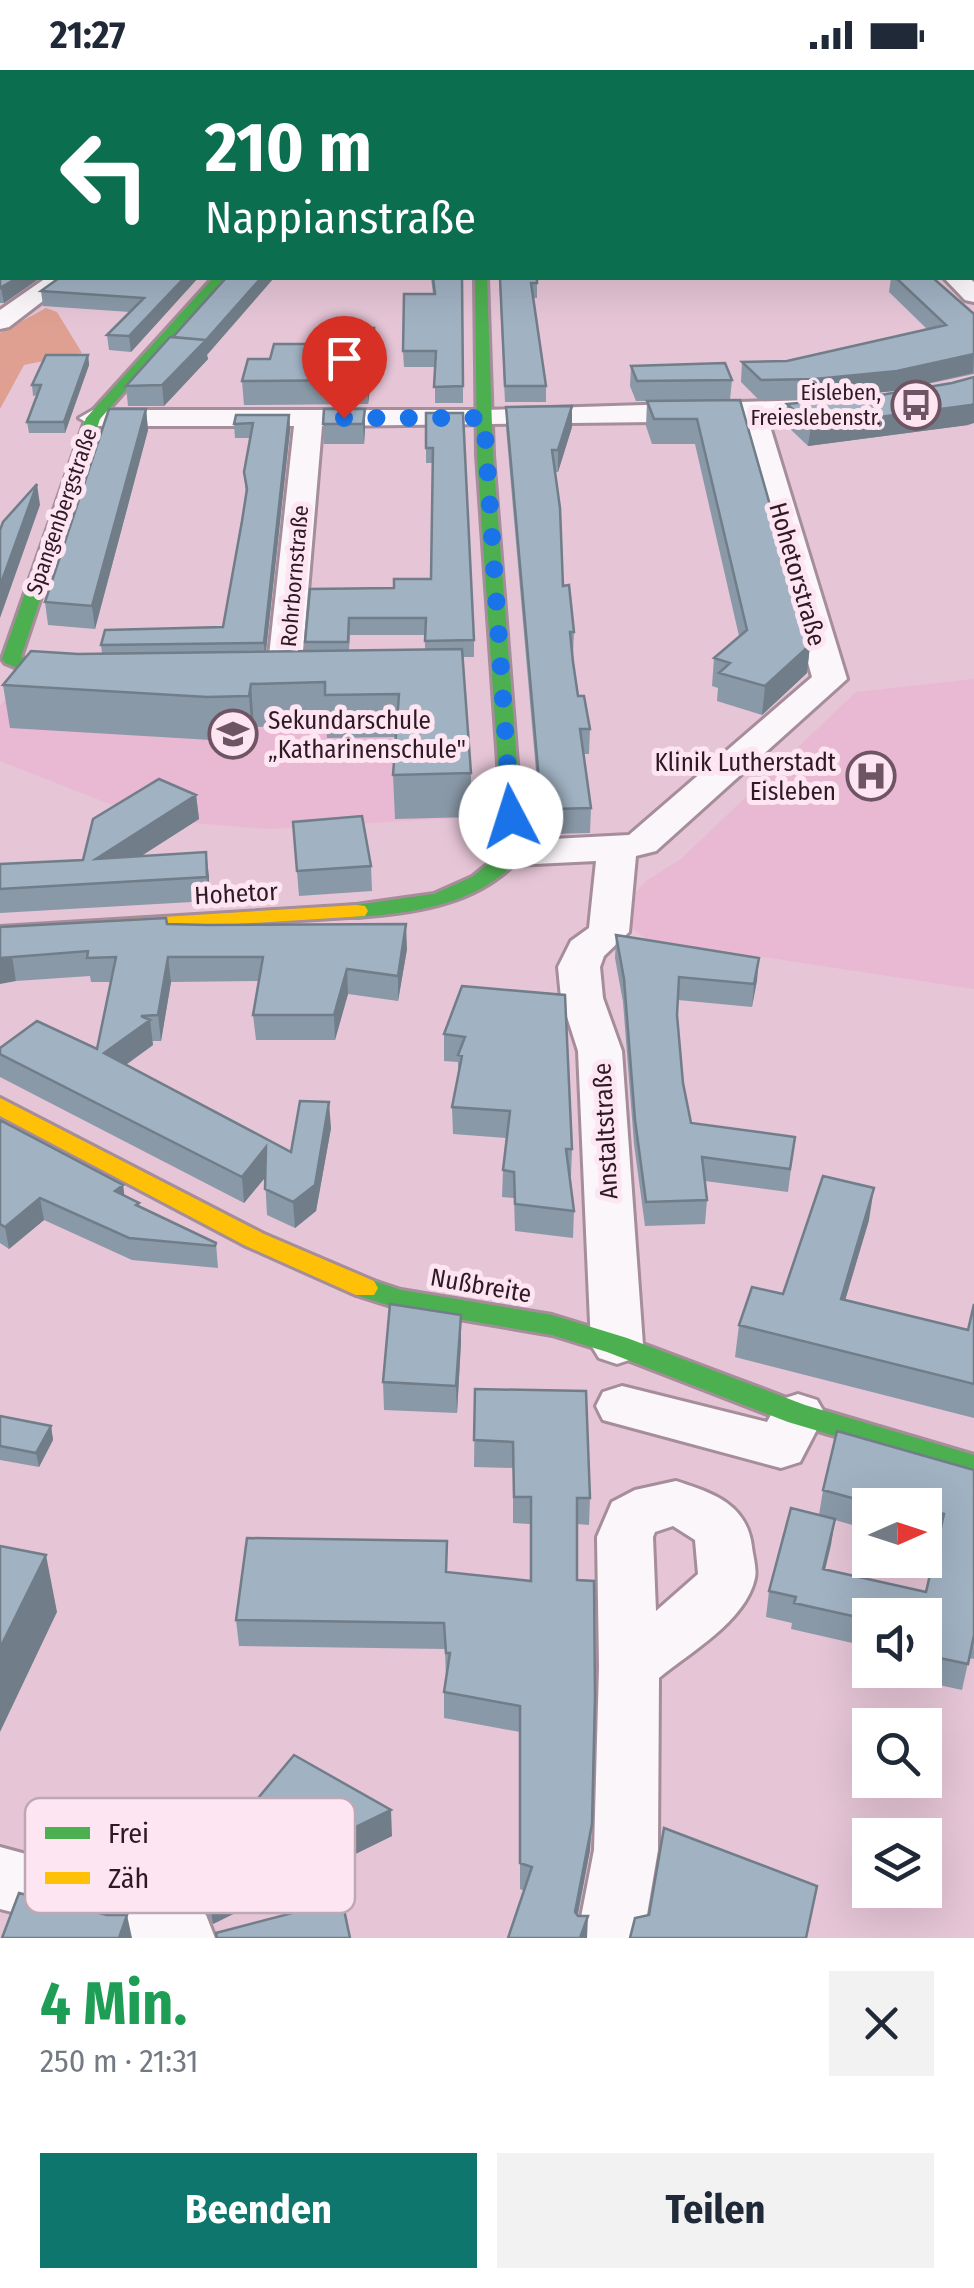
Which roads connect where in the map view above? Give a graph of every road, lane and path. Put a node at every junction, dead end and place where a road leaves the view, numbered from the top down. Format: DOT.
graph roads {
  1 [pos="59,280"];
  2 [pos="217,280"];
  3 [pos="481,280"];
  4 [pos="0,322"];
  5 [pos="872,404"];
  6 [pos="752,412"];
  7 [pos="309,417"];
  8 [pos="94,418"];
  9 [pos="484,418"];
  10 [pos="285,674"];
  11 [pos="119,679"];
  12 [pos="617,850"];
  13 [pos="514,853"];
  14 [pos="0,933"];
  15 [pos="0,1106"];
  16 [pos="617,1345"];
  17 [pos="622,1406"];
  18 [pos="798,1414"];
  19 [pos="974,1466"];
  20 [pos="628,1667"];
  21 [pos="0,1878"];
  22 [pos="25,1884"];
  23 [pos="138,1913"];
  24 [pos="178,1933"];
  25 [pos="610,1938"];
  1 -- 4 [label="street"];
  2 -- 8 [label="street, Spangenbergstraße"];
  3 -- 9 [label="street"];
  5 -- 6 [label="street"];
  6 -- 9 [label="street"];
  6 -- 12 [label="street, Hohetorstraße"];
  7 -- 8 [label="street"];
  7 -- 9 [label="street"];
  7 -- 10 [label="street, Rohrbornstraße"];
  8 -- 11 [label="street, Spangenbergstraße"];
  9 -- 13 [label="street"];
  12 -- 13 [label="street"];
  12 -- 16 [label="street, Anstaltstraße"];
  13 -- 14 [label="street, Hohetor"];
  15 -- 16 [label="street, Nußbreite"];
  16 -- 18 [label="street, Nußbreite"];
  17 -- 18 [label="street"];
  18 -- 19 [label="street, Nußbreite"];
  20 -- 25 [label="street"];
  21 -- 22 [label="street"];
  23 -- 24 [label="street"];
}
